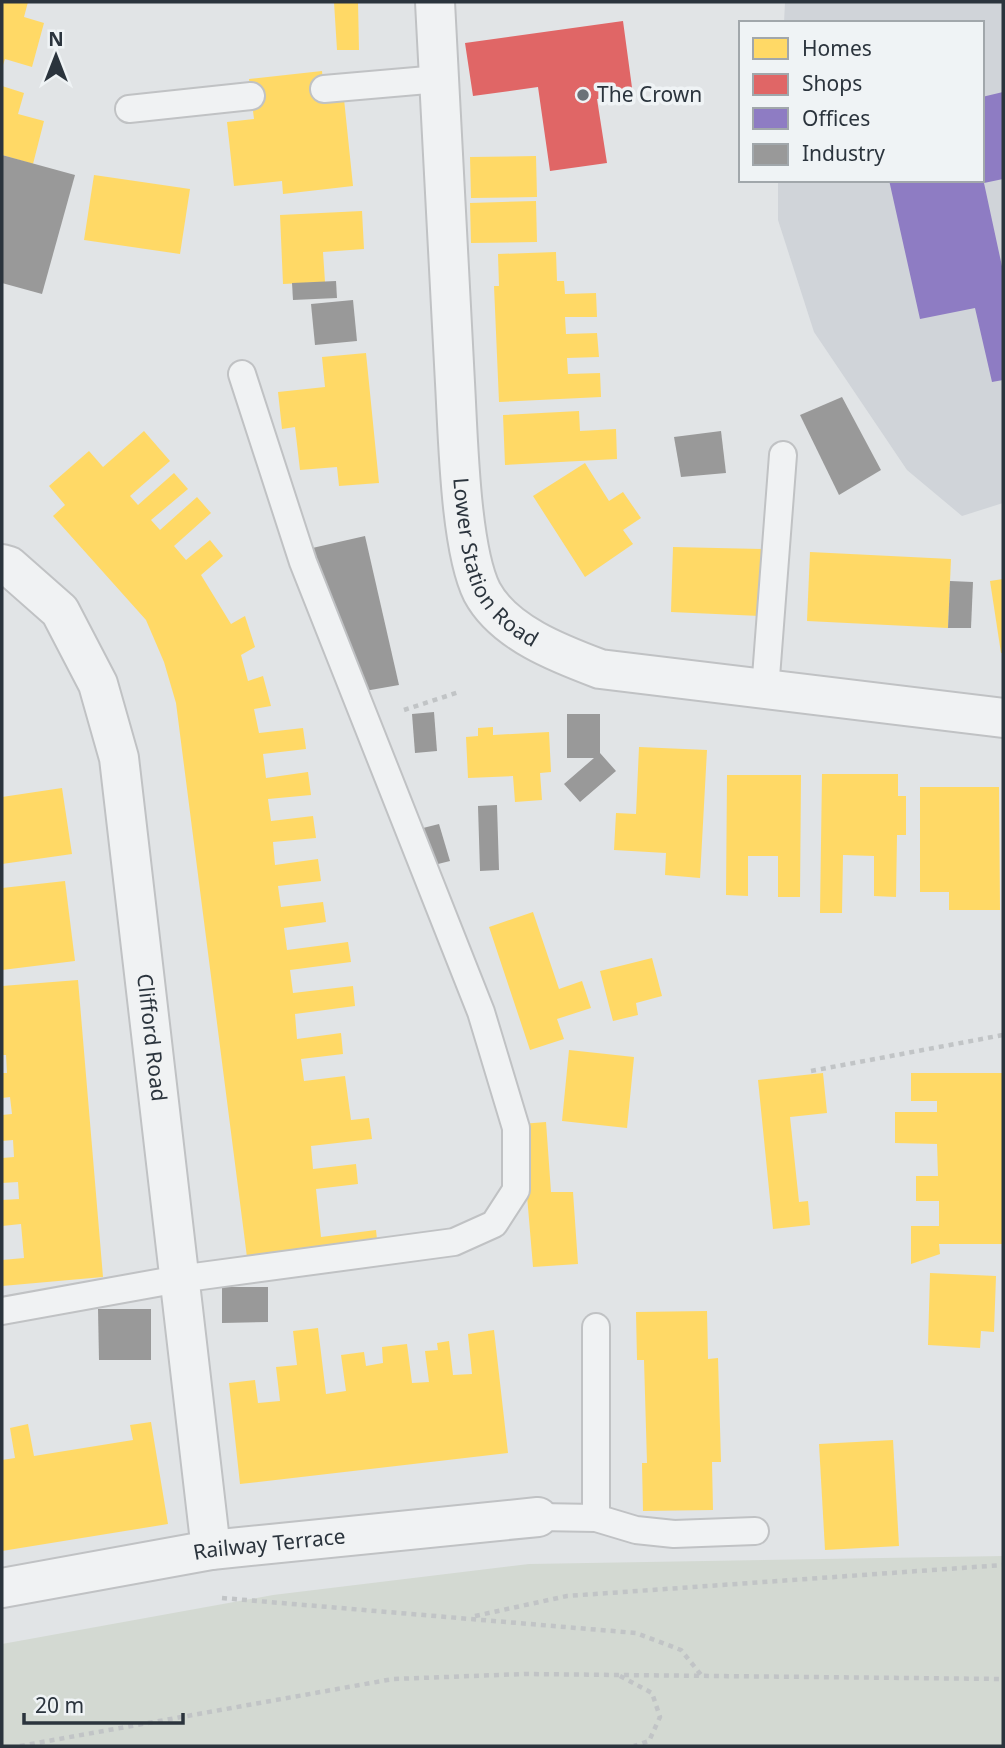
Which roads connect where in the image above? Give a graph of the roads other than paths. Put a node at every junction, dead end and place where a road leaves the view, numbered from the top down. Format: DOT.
graph roads {
  1 [pos="435,2"];
  2 [pos="439,79"];
  3 [pos="324,89"];
  4 [pos="251,96"];
  5 [pos="129,109"];
  6 [pos="242,374"];
  7 [pos="783,455"];
  8 [pos="4,574"];
  9 [pos="765,690"];
  10 [pos="1003,718"];
  11 [pos="179,1279"];
  12 [pos="2,1311"];
  13 [pos="596,1326"];
  14 [pos="538,1517"];
  15 [pos="596,1518"];
  16 [pos="755,1531"];
  17 [pos="211,1549"];
  18 [pos="2,1588"];
  1 -- 2 [label="street, Lower Station Road"];
  2 -- 3 [label="lane"];
  2 -- 9 [label="street, Lower Station Road"];
  4 -- 5 [label="lane"];
  6 -- 11 [label="lane"];
  7 -- 9 [label="lane"];
  8 -- 11 [label="street, Clifford Road"];
  9 -- 10 [label="street, Lower Station Road"];
  11 -- 12 [label="lane"];
  11 -- 17 [label="street, Clifford Road"];
  13 -- 15 [label="lane"];
  14 -- 15 [label="lane"];
  14 -- 17 [label="street, Railway Terrace"];
  15 -- 16 [label="lane"];
  17 -- 18 [label="street, Railway Terrace"];
}
